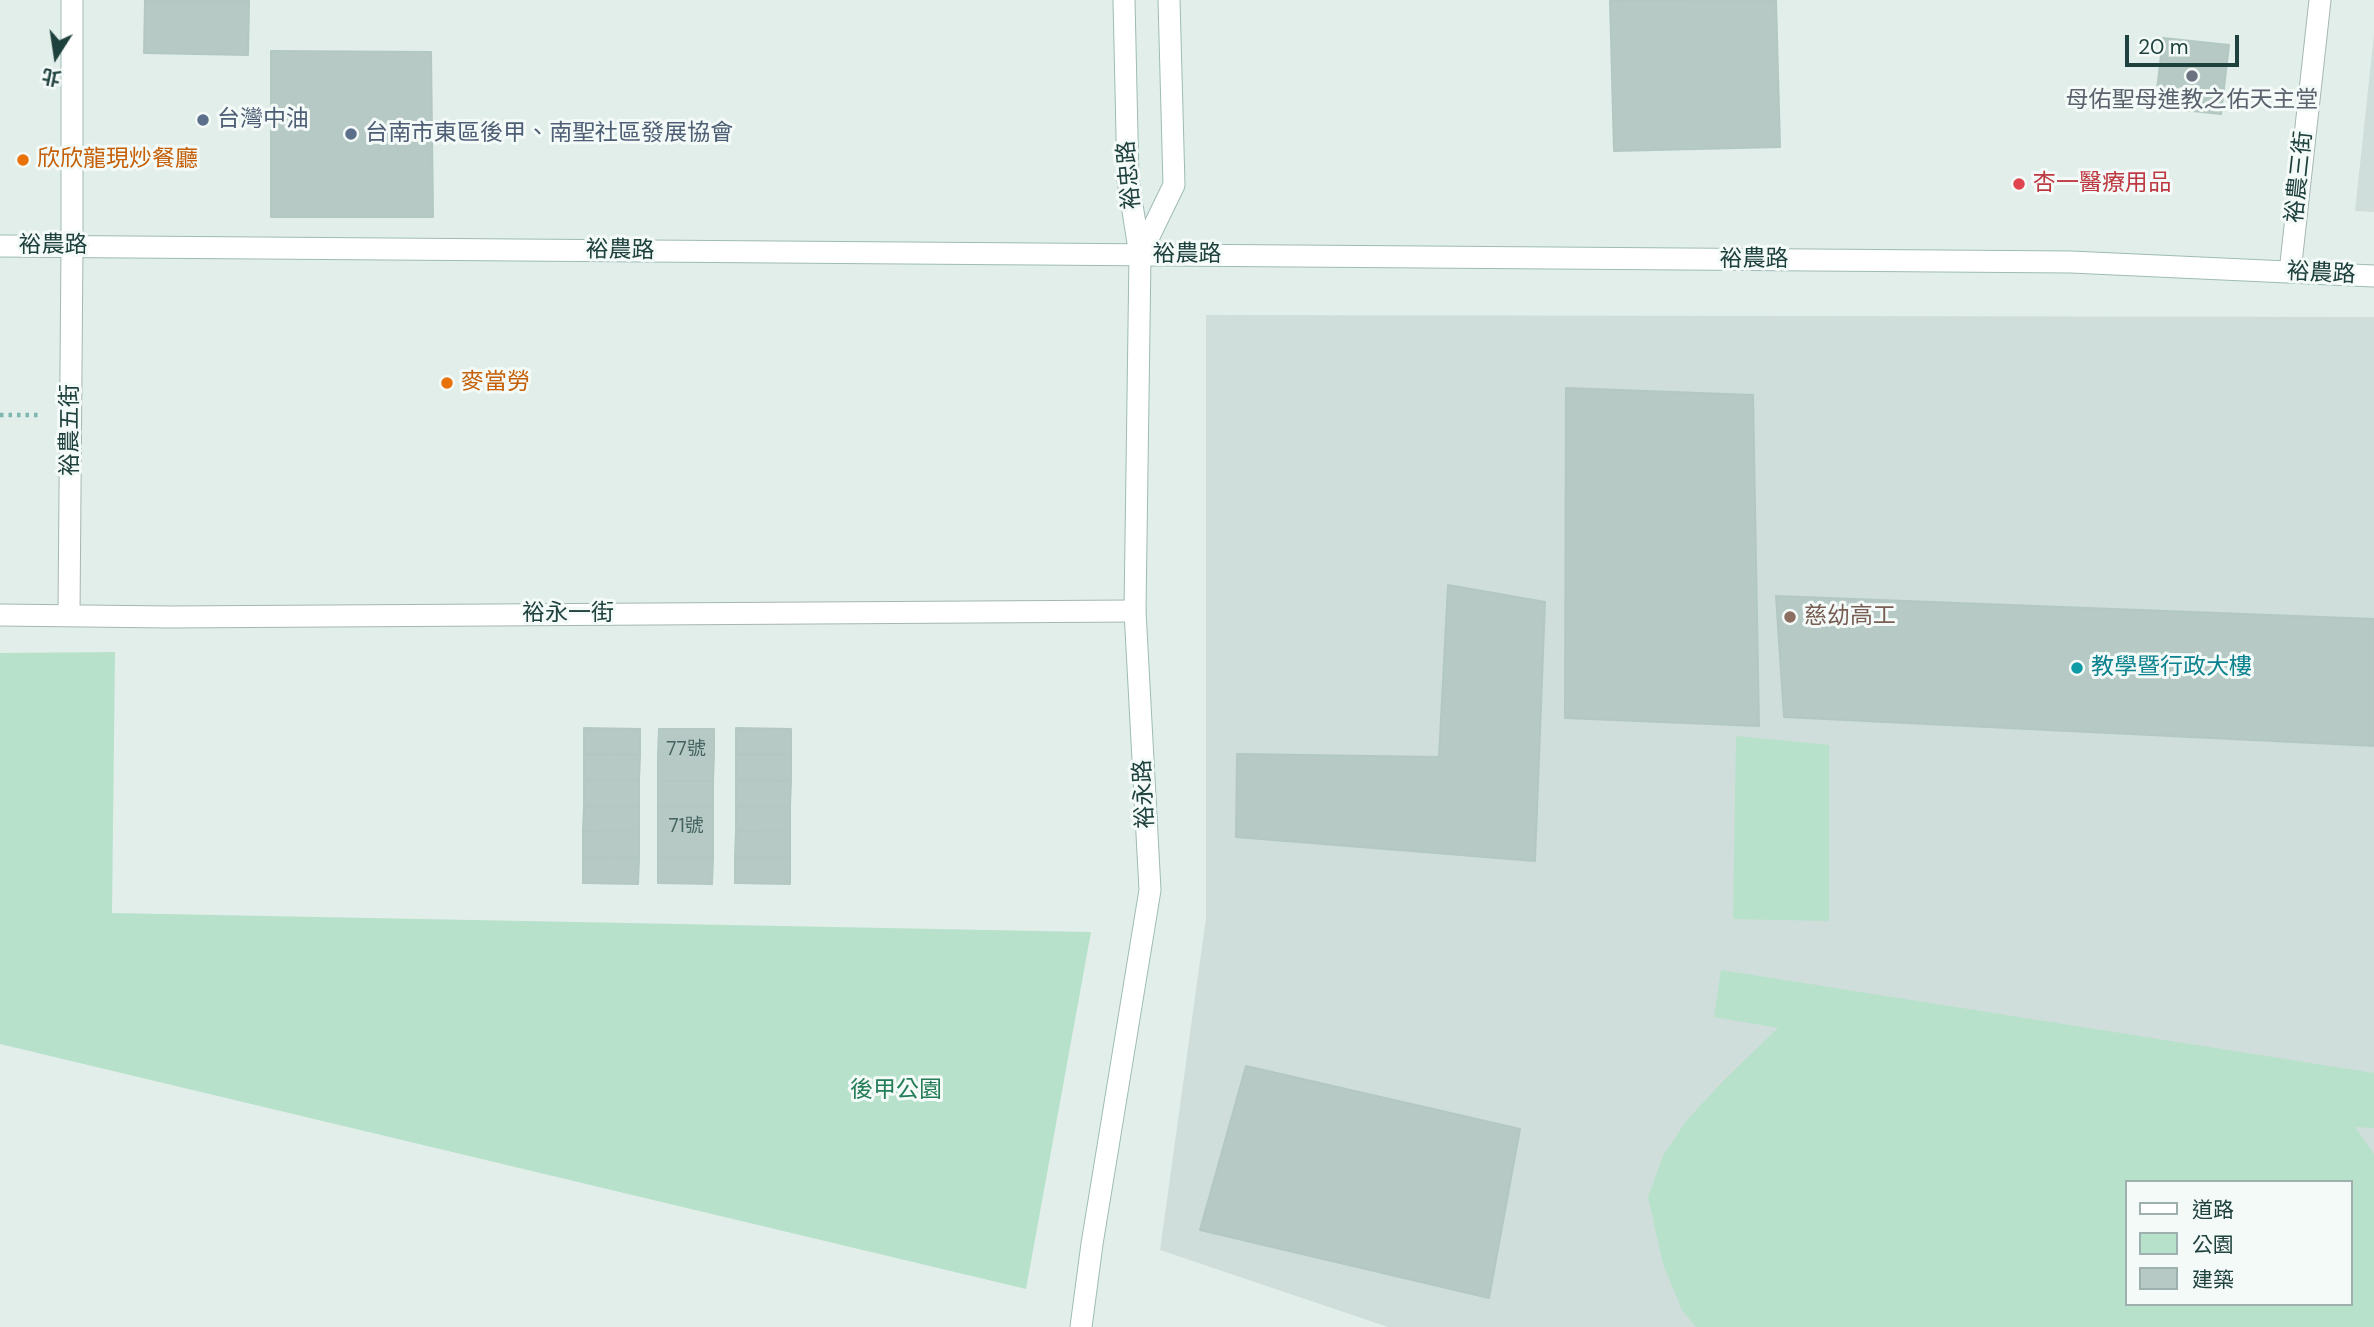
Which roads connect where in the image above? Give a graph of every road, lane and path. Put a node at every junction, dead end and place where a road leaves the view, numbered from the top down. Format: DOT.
graph roads {
  1 [pos="72,0"];
  2 [pos="1124,0"];
  3 [pos="1169,0"];
  4 [pos="2320,0"];
  5 [pos="0,246"];
  6 [pos="72,246"];
  7 [pos="1140,255"];
  8 [pos="2290,272"];
  9 [pos="2374,276"];
  10 [pos="71,414"];
  11 [pos="0,415"];
  12 [pos="1135,611"];
  13 [pos="69,614"];
  14 [pos="0,615"];
  15 [pos="1081,1327"];
  1 -- 6 [label="street, 裕農五街"];
  2 -- 7 [label="street, 裕忠路"];
  3 -- 7 [label="street, 裕忠路"];
  4 -- 8 [label="street, 裕農三街"];
  5 -- 6 [label="street, 裕農路"];
  6 -- 7 [label="street, 裕農路"];
  6 -- 10 [label="street, 裕農五街"];
  7 -- 8 [label="street, 裕農路"];
  7 -- 12 [label="street, 裕永路"];
  8 -- 9 [label="street, 裕農路"];
  10 -- 11 [label="path"];
  10 -- 13 [label="street, 裕農五街"];
  12 -- 13 [label="street, 裕永一街"];
  12 -- 15 [label="street, 裕永路"];
  13 -- 14 [label="street, 裕永一街"];
}
